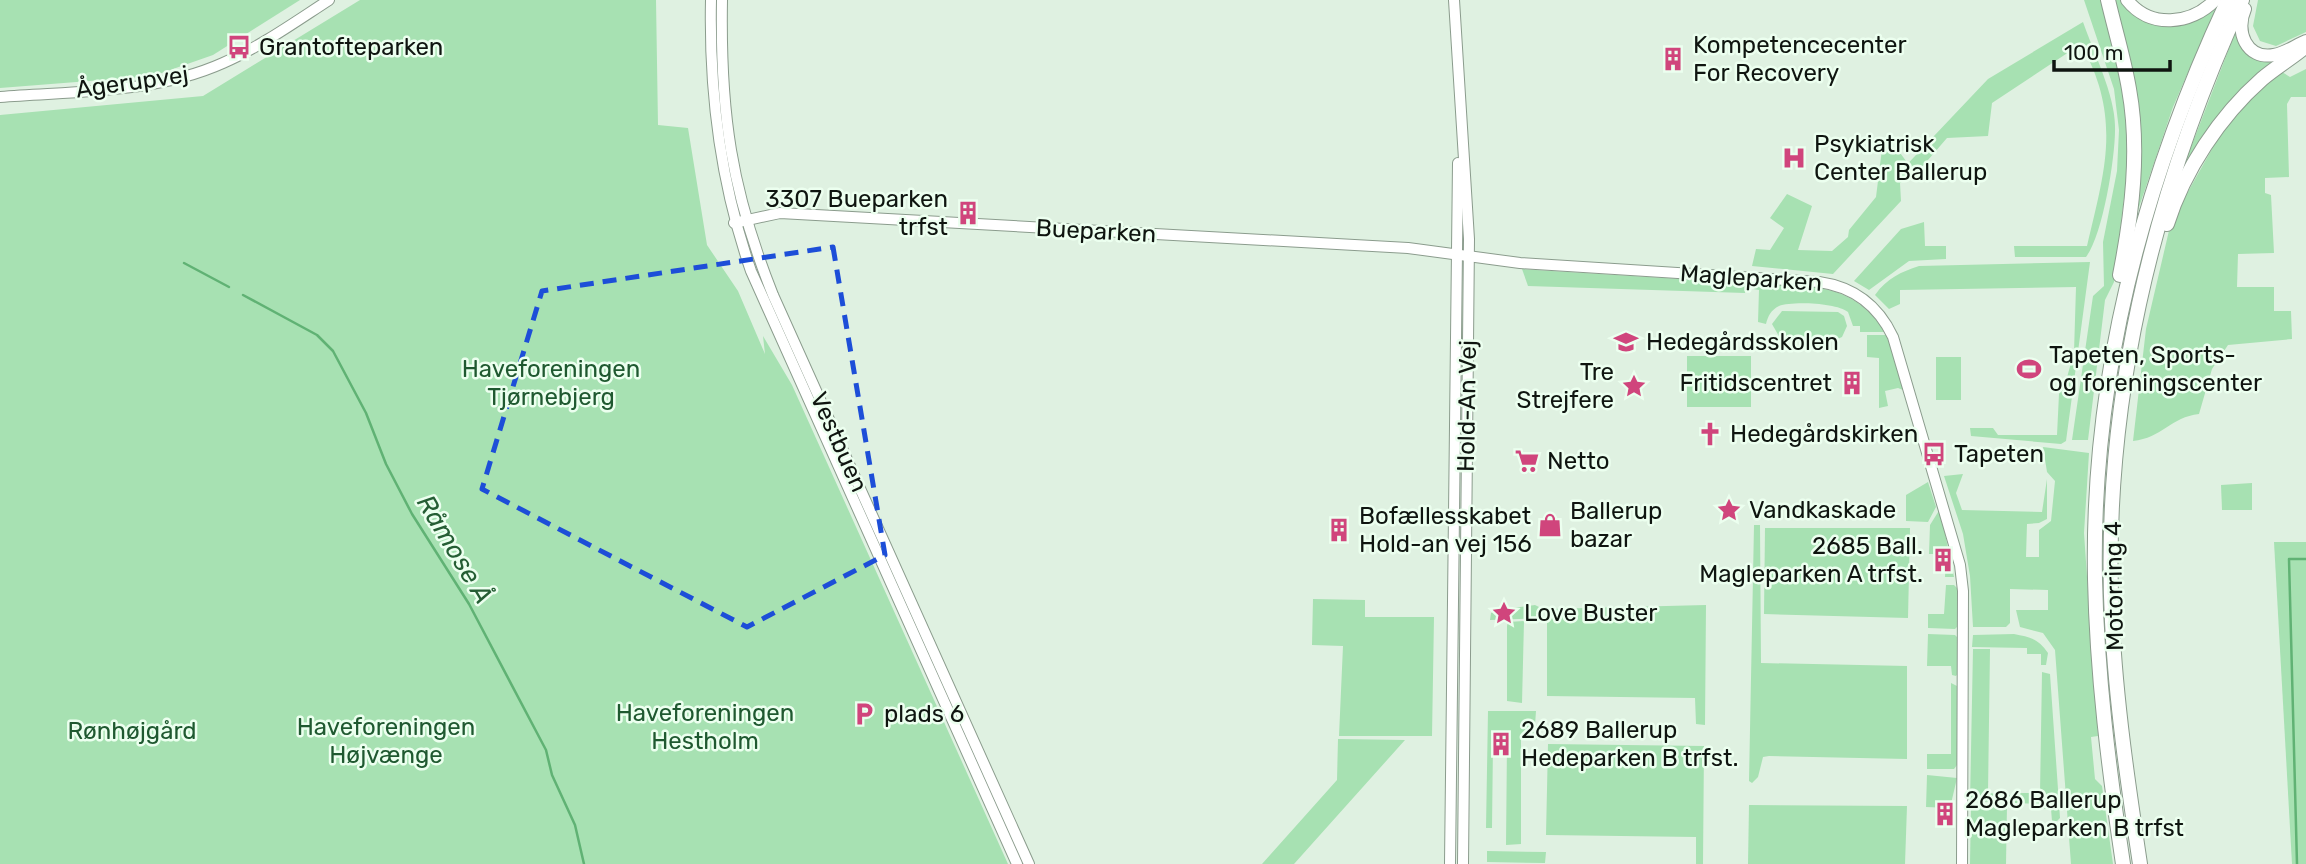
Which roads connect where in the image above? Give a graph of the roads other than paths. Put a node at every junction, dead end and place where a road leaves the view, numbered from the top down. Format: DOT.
graph roads {
  1 [pos="329,0"];
  2 [pos="711,0"];
  3 [pos="722,0"];
  4 [pos="1454,0"];
  5 [pos="2108,0"];
  6 [pos="2127,0"];
  7 [pos="2215,0"];
  8 [pos="2228,0"];
  9 [pos="2242,0"];
  10 [pos="2249,0"];
  11 [pos="2306,44"];
  12 [pos="0,97"];
  13 [pos="739,222"];
  14 [pos="1463,255"];
  15 [pos="2138,308"];
  16 [pos="2107,394"];
  17 [pos="1017,864"];
  18 [pos="1029,864"];
  19 [pos="1450,864"];
  20 [pos="1462,864"];
  21 [pos="1962,864"];
  22 [pos="2123,864"];
  23 [pos="2140,864"];
  1 -- 12 [label="street, Ågerupvej"];
  2 -- 13 [label="street, Vestbuen"];
  3 -- 13 [label="street, Vestbuen"];
  4 -- 14 [label="street, Hold-An Vej"];
  5 -- 16 [label="highway"];
  6 -- 7 [label="main road"];
  8 -- 16 [label="highway"];
  9 -- 15 [label="highway"];
  10 -- 11 [label="main road"];
  11 -- 15 [label="highway"];
  13 -- 14 [label="street, Bueparken"];
  13 -- 17 [label="street, Vestbuen"];
  13 -- 18 [label="street, Vestbuen"];
  14 -- 19 [label="street, Hold-An Vej"];
  14 -- 20 [label="street, Hold-An Vej"];
  14 -- 21 [label="street, Magleparken"];
  15 -- 23 [label="highway, Motorring 4"];
  16 -- 22 [label="highway, Motorring 4"];
}
